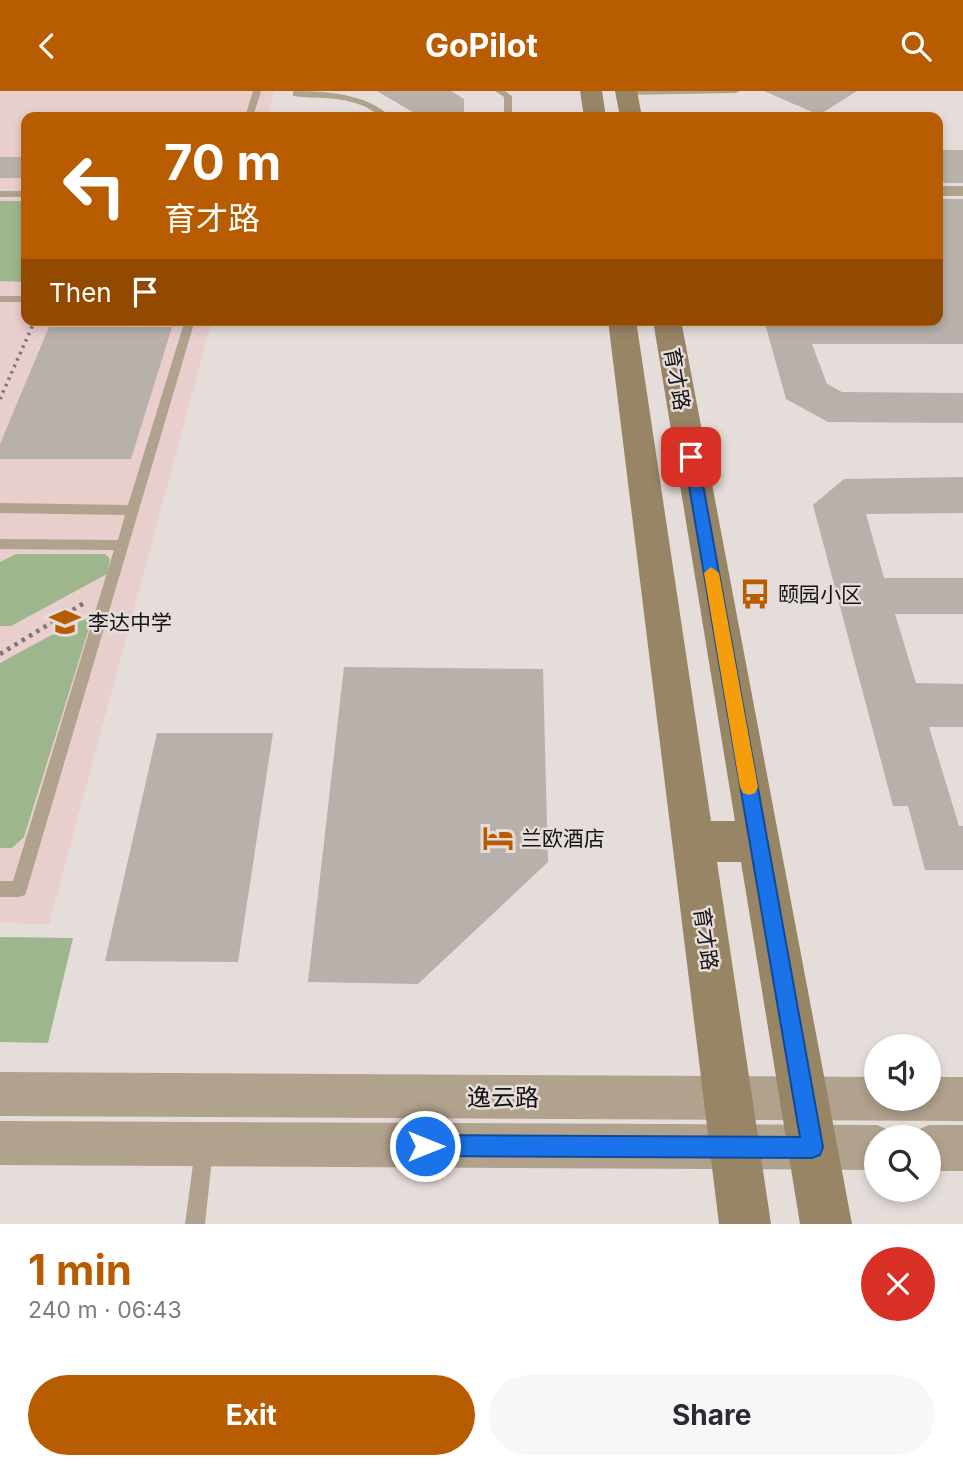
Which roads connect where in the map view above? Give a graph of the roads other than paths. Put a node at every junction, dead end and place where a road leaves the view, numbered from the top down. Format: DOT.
graph roads {
  1 [pos="257,91"];
  2 [pos="297,91"];
  3 [pos="499,91"];
  4 [pos="591,91"];
  5 [pos="736,91"];
  6 [pos="626,92"];
  7 [pos="719,92"];
  8 [pos="251,112"];
  9 [pos="380,112"];
  10 [pos="508,112"];
  11 [pos="594,112"];
  12 [pos="630,112"];
  13 [pos="943,191"];
  14 [pos="963,191"];
  15 [pos="0,194"];
  16 [pos="21,194"];
  17 [pos="0,299"];
  18 [pos="21,299"];
  19 [pos="188,326"];
  20 [pos="623,326"];
  21 [pos="668,326"];
  22 [pos="0,508"];
  23 [pos="133,510"];
  24 [pos="0,544"];
  25 [pos="122,545"];
  26 [pos="693,841"];
  27 [pos="758,842"];
  28 [pos="0,889"];
  29 [pos="0,1094"];
  30 [pos="728,1098"];
  31 [pos="804,1099"];
  32 [pos="963,1100"];
  33 [pos="0,1143"];
  34 [pos="205,1145"];
  35 [pos="734,1147"];
  36 [pos="812,1147"];
  37 [pos="864,1148"];
  38 [pos="941,1148"];
  39 [pos="963,1148"];
  40 [pos="195,1224"];
  41 [pos="745,1224"];
  42 [pos="826,1224"];
  1 -- 8 [label="lane"];
  2 -- 9 [label="lane"];
  3 -- 10 [label="lane"];
  4 -- 11 [label="main road"];
  5 -- 7 [label="lane"];
  6 -- 7 [label="lane"];
  6 -- 12 [label="main road"];
  13 -- 14 [label="street"];
  15 -- 16 [label="lane"];
  17 -- 18 [label="lane"];
  19 -- 23 [label="lane"];
  20 -- 26 [label="main road, 育才路"];
  21 -- 27 [label="main road, 育才路"];
  22 -- 23 [label="lane"];
  23 -- 25 [label="lane"];
  24 -- 25 [label="lane"];
  25 -- 28 [label="lane"];
  26 -- 27 [label="main road"];
  26 -- 30 [label="main road, 育才路"];
  27 -- 31 [label="main road, 育才路"];
  29 -- 30 [label="street, 逸云路"];
  30 -- 31 [label="street, 逸云路"];
  30 -- 35 [label="main road, 育才路"];
  31 -- 32 [label="street, 逸云路"];
  31 -- 36 [label="main road, 育才路"];
  33 -- 34 [label="street"];
  34 -- 35 [label="street"];
  34 -- 40 [label="lane"];
  35 -- 36 [label="street"];
  35 -- 41 [label="main road, 育才路"];
  36 -- 37 [label="street"];
  36 -- 42 [label="main road, 育才路"];
  38 -- 39 [label="street"];
}
